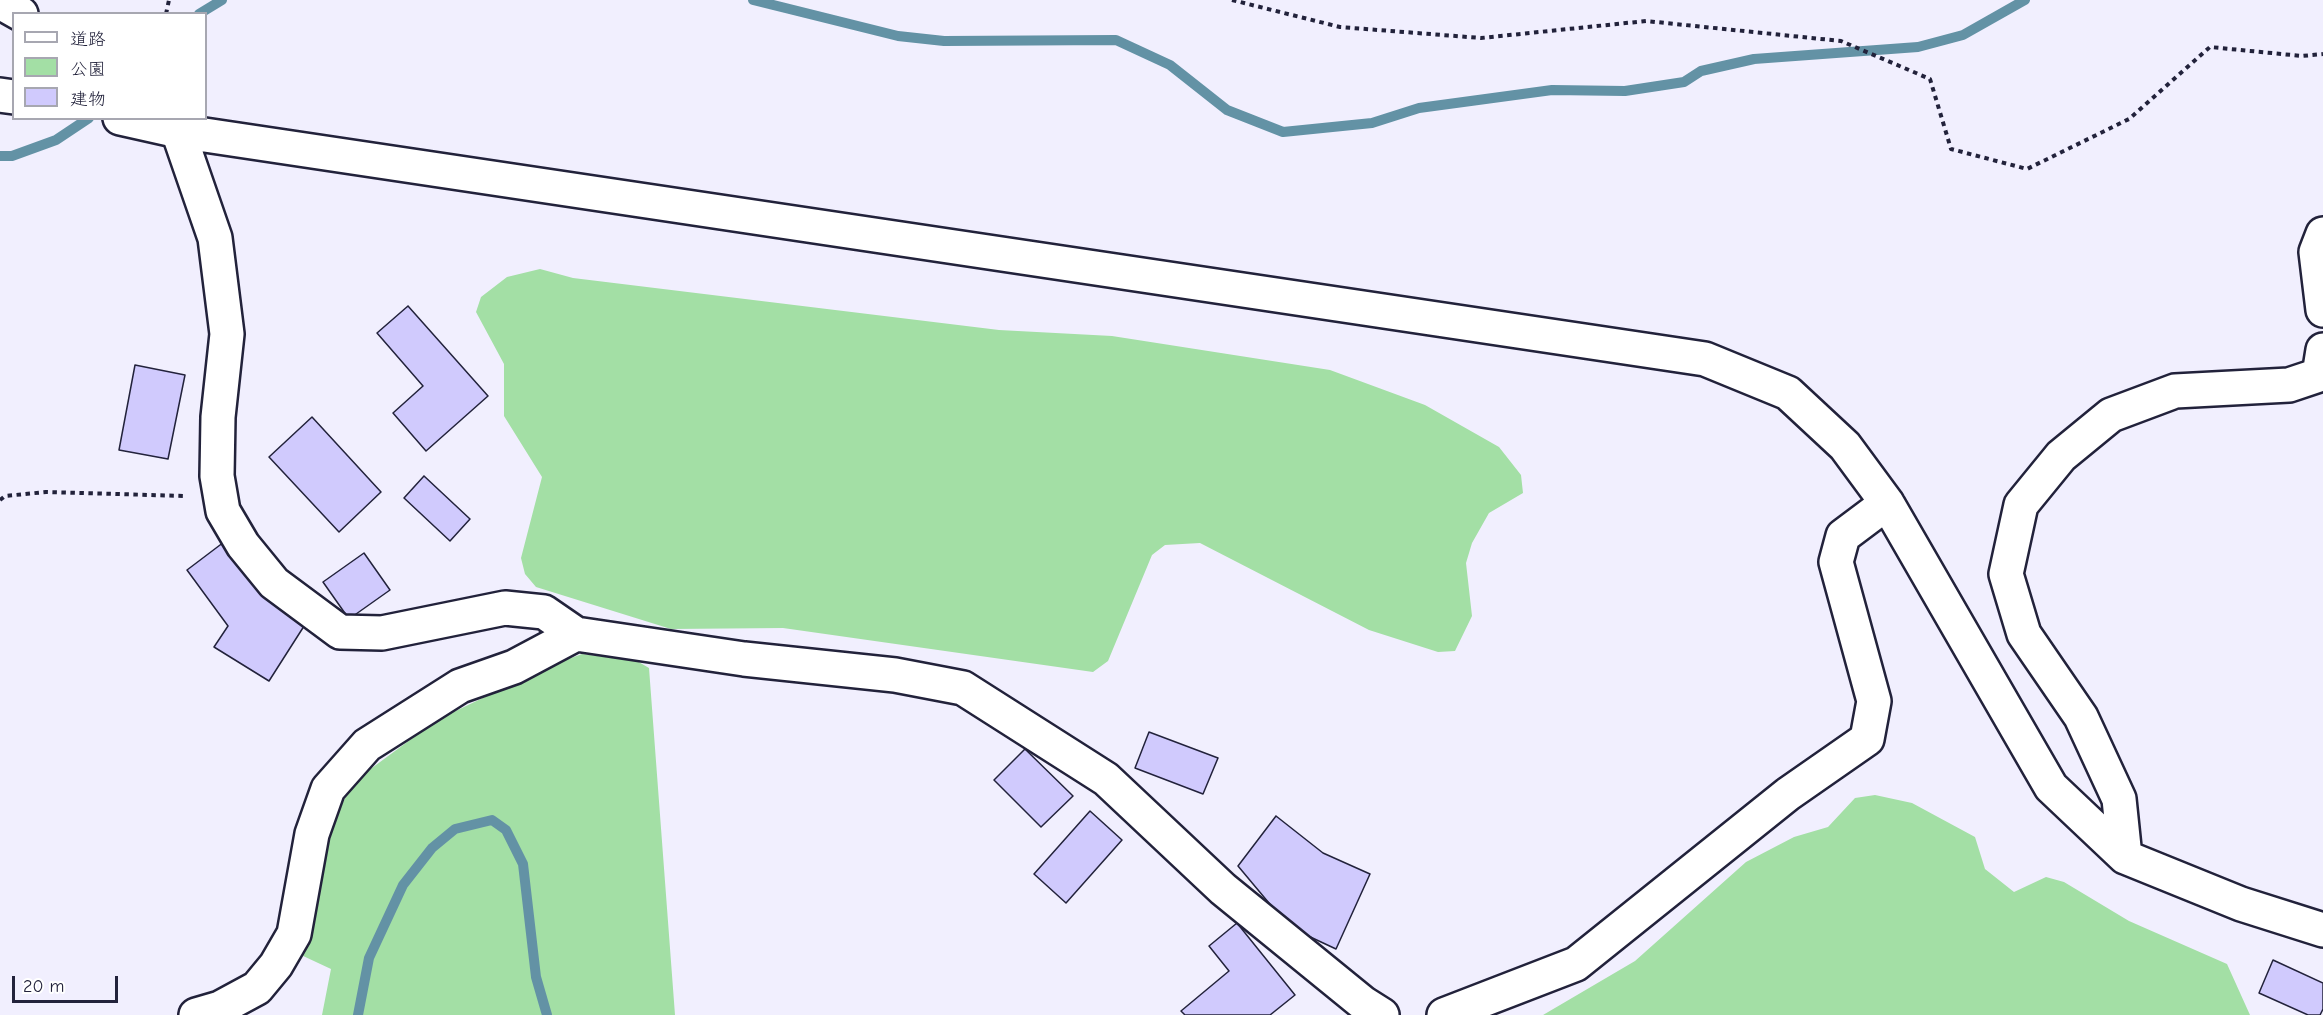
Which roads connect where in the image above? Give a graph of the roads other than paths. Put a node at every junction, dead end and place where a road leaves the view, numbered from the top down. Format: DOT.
graph roads {
  1 [pos="0,2"];
  2 [pos="18,12"];
  3 [pos="129,120"];
  4 [pos="178,131"];
  5 [pos="2323,234"];
  6 [pos="2323,310"];
  7 [pos="2323,350"];
  8 [pos="1887,503"];
  9 [pos="576,634"];
  10 [pos="2125,857"];
  11 [pos="2323,930"];
  12 [pos="196,1015"];
  13 [pos="1382,1015"];
  14 [pos="1444,1015"];
  1 -- 2 [label="street"];
  3 -- 4 [label="street"];
  4 -- 8 [label="street"];
  4 -- 9 [label="street"];
  5 -- 6 [label="street"];
  7 -- 10 [label="street"];
  8 -- 10 [label="street"];
  8 -- 14 [label="street"];
  9 -- 12 [label="street"];
  9 -- 13 [label="street"];
  10 -- 11 [label="street"];
}
